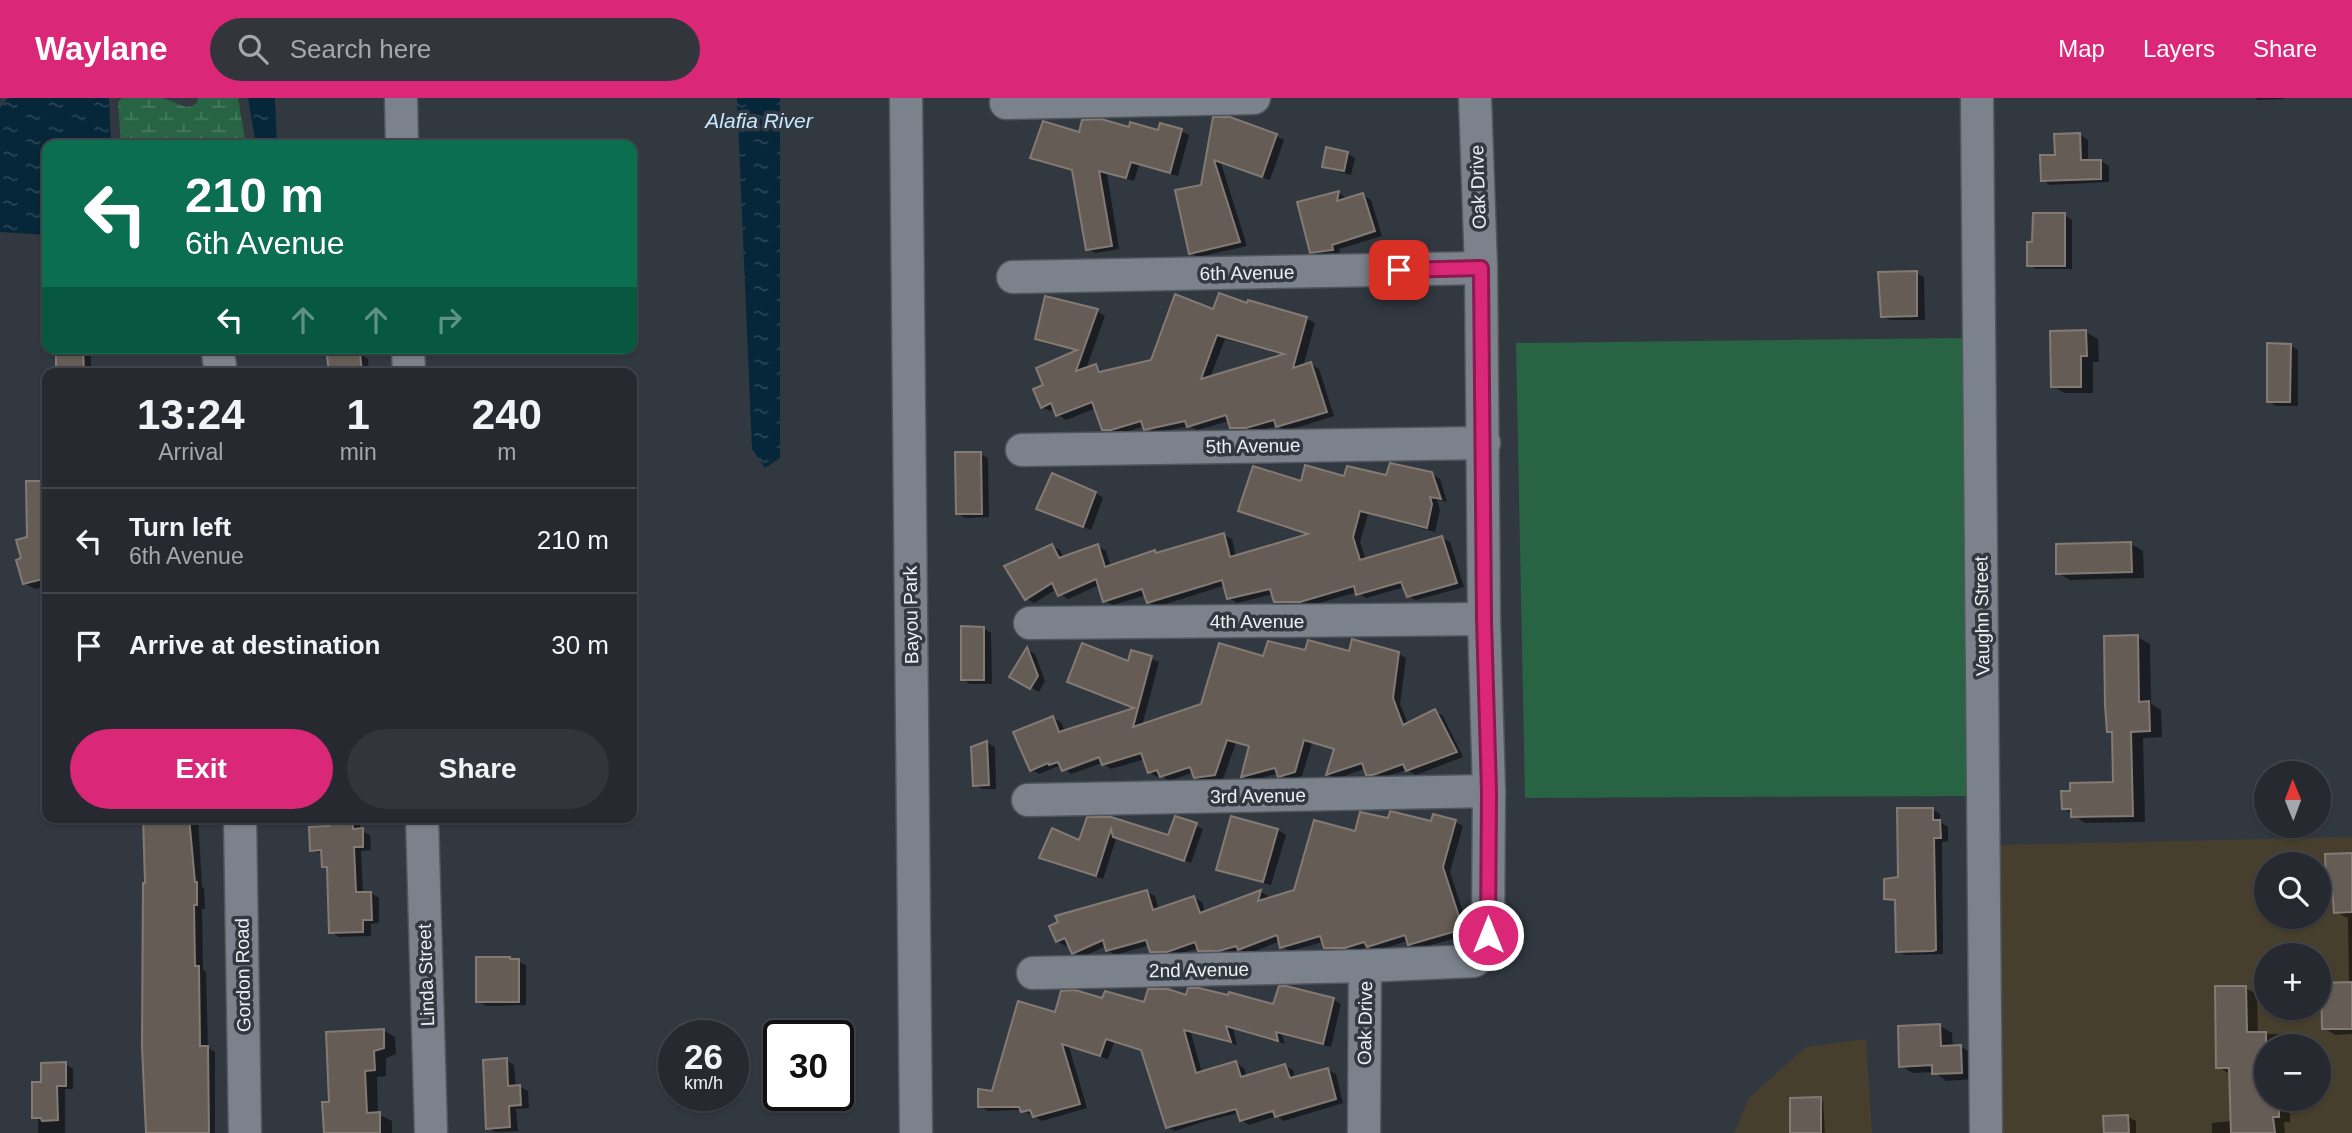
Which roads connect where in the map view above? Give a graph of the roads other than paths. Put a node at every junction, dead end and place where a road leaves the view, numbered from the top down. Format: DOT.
graph roads {
  1 [pos="401,98"];
  2 [pos="906,98"];
  3 [pos="1254,98"];
  4 [pos="1475,98"];
  5 [pos="1977,98"];
  6 [pos="1006,103"];
  7 [pos="402,140"];
  8 [pos="1481,268"];
  9 [pos="1013,277"];
  10 [pos="1484,443"];
  11 [pos="1022,450"];
  12 [pos="1484,619"];
  13 [pos="1030,623"];
  14 [pos="1489,792"];
  15 [pos="1028,800"];
  16 [pos="240,823"];
  17 [pos="422,823"];
  18 [pos="1365,966"];
  19 [pos="1033,973"];
  20 [pos="245,1133"];
  21 [pos="431,1133"];
  22 [pos="916,1133"];
  23 [pos="1364,1133"];
  24 [pos="1986,1133"];
  1 -- 7 [label="street"];
  2 -- 22 [label="street, Bayou Park"];
  3 -- 6 [label="street"];
  4 -- 8 [label="street, Oak Drive"];
  5 -- 24 [label="street, Vaughn Street"];
  8 -- 9 [label="street, 6th Avenue"];
  8 -- 10 [label="street, Oak Drive"];
  10 -- 11 [label="street, 5th Avenue"];
  10 -- 12 [label="street, Oak Drive"];
  12 -- 13 [label="street, 4th Avenue"];
  12 -- 14 [label="street, Oak Drive"];
  14 -- 15 [label="street, 3rd Avenue"];
  14 -- 18 [label="street, Oak Drive"];
  16 -- 20 [label="street, Gordon Road"];
  17 -- 21 [label="street, Linda Street"];
  18 -- 19 [label="street, 2nd Avenue"];
  18 -- 23 [label="street, Oak Drive"];
}
